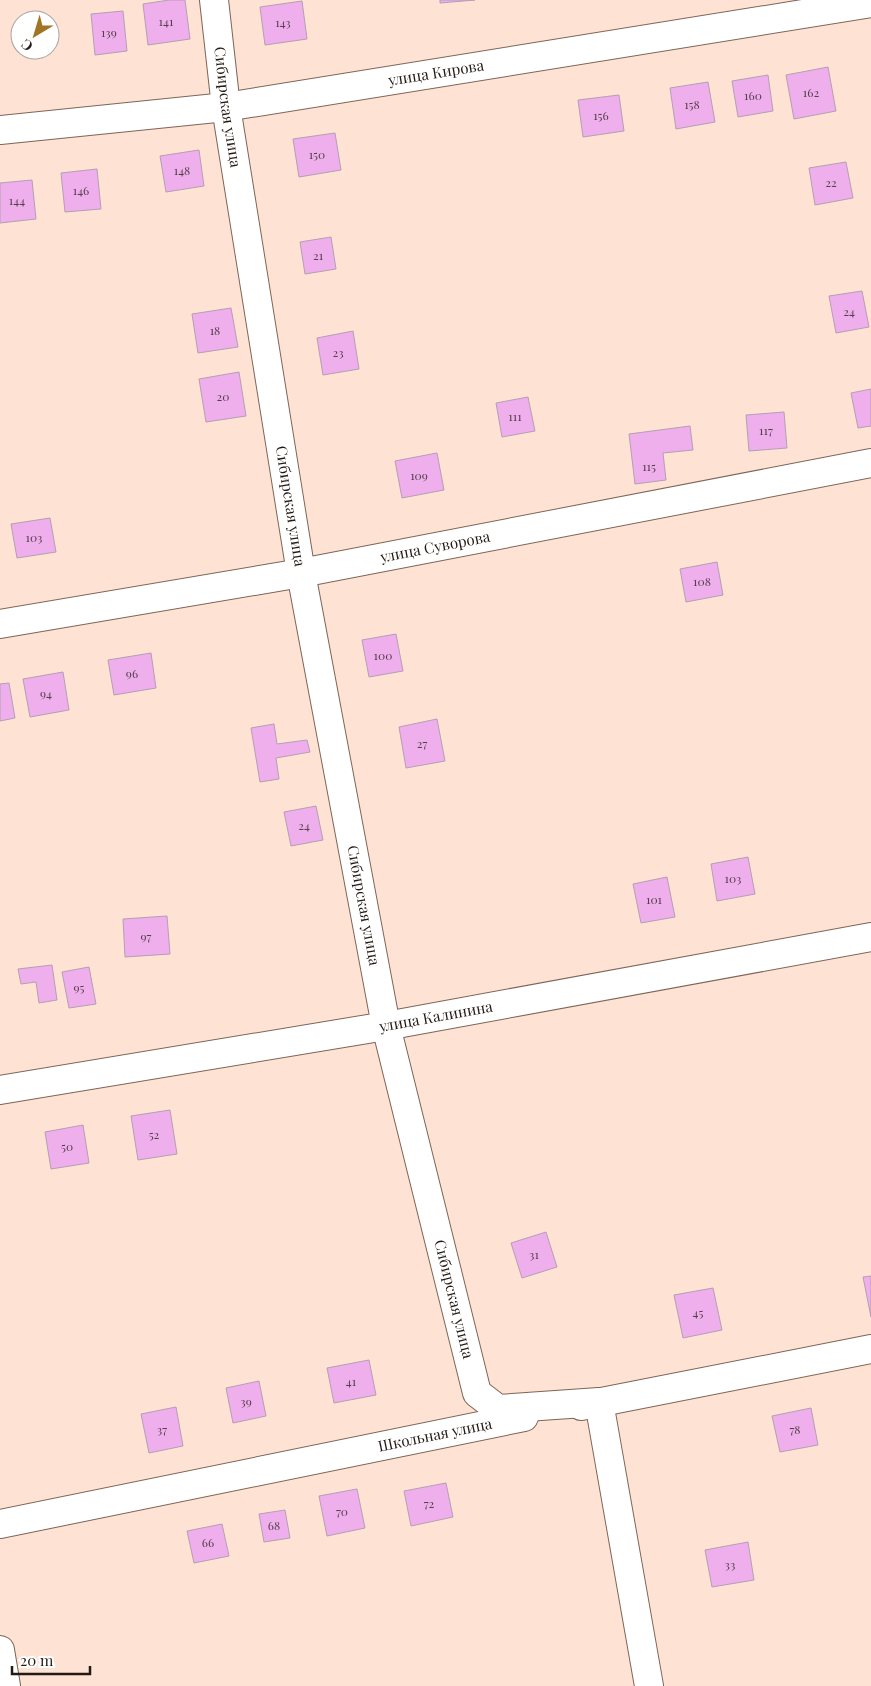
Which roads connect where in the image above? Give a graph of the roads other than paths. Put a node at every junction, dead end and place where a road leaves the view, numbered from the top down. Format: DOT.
graph roads {
  1 [pos="214,0"];
  2 [pos="870,5"];
  3 [pos="226,107"];
  4 [pos="0,130"];
  5 [pos="871,463"];
  6 [pos="301,573"];
  7 [pos="0,624"];
  8 [pos="871,936"];
  9 [pos="386,1026"];
  10 [pos="0,1090"];
  11 [pos="871,1349"];
  12 [pos="599,1402"];
  13 [pos="0,1524"];
  14 [pos="0,1650"];
  15 [pos="6,1686"];
  16 [pos="649,1686"];
  1 -- 3 [label="street, Сибирская улица"];
  2 -- 3 [label="street, улица Кирова"];
  3 -- 4 [label="street, улица Кирова"];
  3 -- 6 [label="street, Сибирская улица"];
  5 -- 6 [label="street, улица Суворова"];
  6 -- 7 [label="street, улица Суворова"];
  6 -- 9 [label="street, Сибирская улица"];
  8 -- 9 [label="street, улица Калинина"];
  9 -- 10 [label="street, улица Калинина"];
  9 -- 12 [label="street, Сибирская улица"];
  11 -- 12 [label="street, Школьная улица"];
  12 -- 13 [label="street, Школьная улица"];
  12 -- 16 [label="street"];
  14 -- 15 [label="street"];
}
